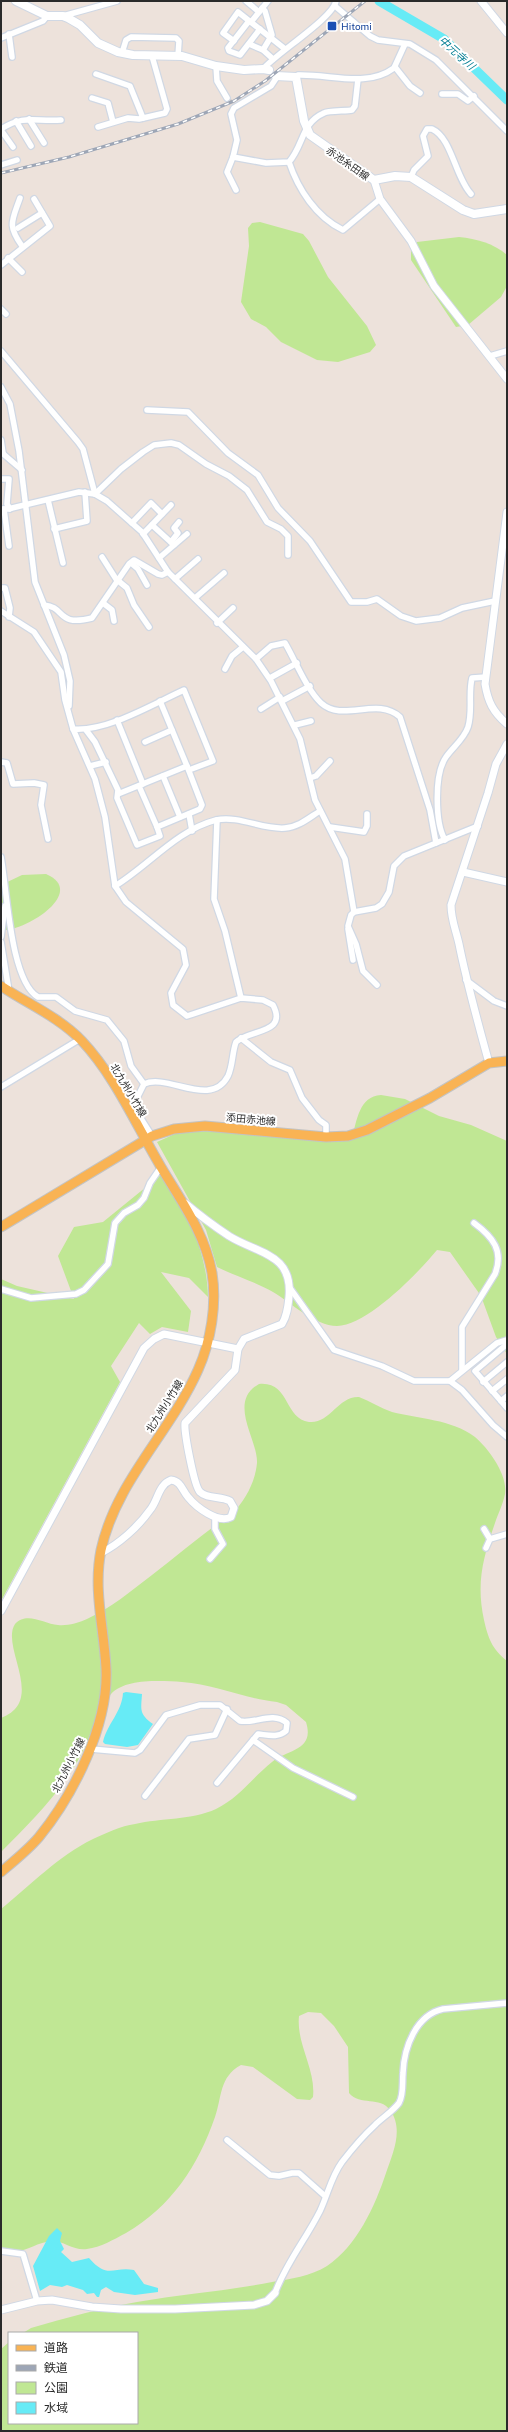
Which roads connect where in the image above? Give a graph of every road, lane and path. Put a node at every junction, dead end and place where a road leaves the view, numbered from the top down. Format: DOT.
graph roads {
  1 [pos="16,1"];
  2 [pos="116,1"];
  3 [pos="246,1"];
  4 [pos="268,1"];
  5 [pos="481,1"];
  6 [pos="102,2"];
  7 [pos="336,4"];
  8 [pos="260,10"];
  9 [pos="47,16"];
  10 [pos="63,16"];
  11 [pos="250,22"];
  12 [pos="260,29"];
  13 [pos="507,33"];
  14 [pos="9,34"];
  15 [pos="271,37"];
  16 [pos="1,38"];
  17 [pos="234,41"];
  18 [pos="249,44"];
  19 [pos="405,44"];
  20 [pos="285,48"];
  21 [pos="263,50"];
  22 [pos="122,53"];
  23 [pos="12,56"];
  24 [pos="152,56"];
  25 [pos="178,56"];
  26 [pos="273,58"];
  27 [pos="216,66"];
  28 [pos="395,67"];
  29 [pos="266,70"];
  30 [pos="96,74"];
  31 [pos="276,77"];
  32 [pos="296,77"];
  33 [pos="358,79"];
  34 [pos="420,93"];
  35 [pos="442,94"];
  36 [pos="474,96"];
  37 [pos="92,98"];
  38 [pos="227,98"];
  39 [pos="143,118"];
  40 [pos="29,119"];
  41 [pos="16,120"];
  42 [pos="60,120"];
  43 [pos="113,122"];
  44 [pos="98,127"];
  45 [pos="306,128"];
  46 [pos="1,129"];
  47 [pos="507,131"];
  48 [pos="44,143"];
  49 [pos="31,146"];
  50 [pos="13,147"];
  51 [pos="233,157"];
  52 [pos="17,160"];
  53 [pos="289,162"];
  54 [pos="1,164"];
  55 [pos="411,177"];
  56 [pos="374,180"];
  57 [pos="236,190"];
  58 [pos="471,194"];
  59 [pos="20,198"];
  60 [pos="34,199"];
  61 [pos="380,199"];
  62 [pos="507,209"];
  63 [pos="42,213"];
  64 [pos="18,228"];
  65 [pos="22,246"];
  66 [pos="8,258"];
  67 [pos="1,265"];
  68 [pos="22,272"];
  69 [pos="1,309"];
  70 [pos="6,314"];
  71 [pos="1,351"];
  72 [pos="507,351"];
  73 [pos="490,356"];
  74 [pos="507,379"];
  75 [pos="1,388"];
  76 [pos="147,410"];
  77 [pos="1,440"];
  78 [pos="2,452"];
  79 [pos="22,470"];
  80 [pos="1,479"];
  81 [pos="85,492"];
  82 [pos="95,494"];
  83 [pos="48,500"];
  84 [pos="25,503"];
  85 [pos="171,504"];
  86 [pos="5,509"];
  87 [pos="507,512"];
  88 [pos="162,514"];
  89 [pos="179,522"];
  90 [pos="132,523"];
  91 [pos="152,525"];
  92 [pos="54,529"];
  93 [pos="143,534"];
  94 [pos="187,534"];
  95 [pos="172,544"];
  96 [pos="9,546"];
  97 [pos="288,555"];
  98 [pos="102,557"];
  99 [pos="159,558"];
  100 [pos="198,559"];
  101 [pos="131,562"];
  102 [pos="63,563"];
  103 [pos="168,572"];
  104 [pos="224,573"];
  105 [pos="175,579"];
  106 [pos="118,582"];
  107 [pos="147,585"];
  108 [pos="1,588"];
  109 [pos="195,598"];
  110 [pos="495,601"];
  111 [pos="103,603"];
  112 [pos="44,605"];
  113 [pos="233,608"];
  114 [pos="1,611"];
  115 [pos="9,617"];
  116 [pos="114,621"];
  117 [pos="217,623"];
  118 [pos="149,627"];
  119 [pos="243,647"];
  120 [pos="256,659"];
  121 [pos="297,663"];
  122 [pos="225,669"];
  123 [pos="486,677"];
  124 [pos="270,678"];
  125 [pos="310,686"];
  126 [pos="281,699"];
  127 [pos="160,701"];
  128 [pos="261,709"];
  129 [pos="68,710"];
  130 [pos="117,720"];
  131 [pos="311,721"];
  132 [pos="507,724"];
  133 [pos="295,725"];
  134 [pos="73,729"];
  135 [pos="86,730"];
  136 [pos="172,730"];
  137 [pos="145,742"];
  138 [pos="507,744"];
  139 [pos="330,761"];
  140 [pos="1,762"];
  141 [pos="106,762"];
  142 [pos="90,766"];
  143 [pos="188,768"];
  144 [pos="163,776"];
  145 [pos="310,778"];
  146 [pos="141,785"];
  147 [pos="118,794"];
  148 [pos="320,811"];
  149 [pos="189,814"];
  150 [pos="367,814"];
  151 [pos="180,817"];
  152 [pos="218,820"];
  153 [pos="478,826"];
  154 [pos="157,827"];
  155 [pos="330,827"];
  156 [pos="192,831"];
  157 [pos="48,839"];
  158 [pos="445,840"];
  159 [pos="436,843"];
  160 [pos="1,857"];
  161 [pos="463,872"];
  162 [pos="2,875"];
  163 [pos="507,882"];
  164 [pos="115,886"];
  165 [pos="6,902"];
  166 [pos="354,912"];
  167 [pos="348,926"];
  168 [pos="1,937"];
  169 [pos="1,942"];
  170 [pos="353,960"];
  171 [pos="465,980"];
  172 [pos="377,985"];
  173 [pos="5,988"];
  174 [pos="241,998"];
  175 [pos="507,1006"];
  176 [pos="241,1038"];
  177 [pos="80,1039"];
  178 [pos="507,1060"];
  179 [pos="489,1063"];
  180 [pos="144,1084"];
  181 [pos="1,1087"];
  182 [pos="326,1137"];
  183 [pos="149,1138"];
  184 [pos="161,1167"];
  185 [pos="185,1204"];
  186 [pos="474,1223"];
  187 [pos="1,1228"];
  188 [pos="290,1288"];
  189 [pos="1,1289"];
  190 [pos="507,1340"];
  191 [pos="207,1342"];
  192 [pos="507,1344"];
  193 [pos="238,1349"];
  194 [pos="507,1362"];
  195 [pos="462,1370"];
  196 [pos="507,1379"];
  197 [pos="450,1381"];
  198 [pos="483,1382"];
  199 [pos="492,1391"];
  200 [pos="507,1396"];
  201 [pos="501,1401"];
  202 [pos="507,1408"];
  203 [pos="507,1438"];
  204 [pos="215,1517"];
  205 [pos="484,1530"];
  206 [pos="507,1534"];
  207 [pos="490,1539"];
  208 [pos="486,1548"];
  209 [pos="100,1553"];
  210 [pos="210,1559"];
  211 [pos="1,1611"];
  212 [pos="227,1709"];
  213 [pos="253,1740"];
  214 [pos="91,1749"];
  215 [pos="217,1783"];
  216 [pos="145,1796"];
  217 [pos="353,1796"];
  218 [pos="1,1872"];
  219 [pos="507,2003"];
  220 [pos="227,2140"];
  221 [pos="325,2196"];
  222 [pos="1,2251"];
  223 [pos="275,2293"];
  224 [pos="37,2301"];
  225 [pos="1,2310"];
  1 -- 9 [label="main road"];
  2 -- 6 [label="street"];
  3 -- 8 [label="street"];
  4 -- 8 [label="street"];
  5 -- 13 [label="street"];
  6 -- 10 [label="street"];
  7 -- 19 [label="street"];
  7 -- 20 [label="street"];
  8 -- 11 [label="street"];
  8 -- 15 [label="street"];
  9 -- 10 [label="main road"];
  9 -- 14 [label="street"];
  10 -- 22 [label="main road"];
  11 -- 12 [label="street"];
  11 -- 17 [label="street"];
  11 -- 17 [label="street"];
  12 -- 15 [label="street"];
  12 -- 18 [label="street"];
  14 -- 16 [label="street"];
  14 -- 23 [label="street"];
  15 -- 20 [label="street"];
  15 -- 21 [label="street"];
  17 -- 18 [label="street"];
  18 -- 21 [label="street"];
  19 -- 28 [label="street"];
  19 -- 36 [label="street"];
  20 -- 26 [label="street"];
  21 -- 26 [label="street"];
  22 -- 24 [label="main road"];
  22 -- 25 [label="street"];
  24 -- 25 [label="main road"];
  24 -- 39 [label="street"];
  25 -- 27 [label="main road"];
  26 -- 29 [label="street"];
  27 -- 29 [label="main road"];
  27 -- 38 [label="street"];
  28 -- 33 [label="street"];
  28 -- 34 [label="street"];
  30 -- 39 [label="street"];
  31 -- 32 [label="main road"];
  31 -- 51 [label="street"];
  32 -- 33 [label="street"];
  32 -- 45 [label="main road"];
  33 -- 45 [label="street"];
  35 -- 36 [label="street"];
  36 -- 47 [label="street"];
  37 -- 43 [label="street"];
  39 -- 43 [label="street"];
  40 -- 41 [label="street"];
  40 -- 42 [label="street"];
  40 -- 48 [label="street"];
  41 -- 46 [label="street"];
  41 -- 49 [label="street"];
  43 -- 44 [label="street"];
  45 -- 53 [label="street"];
  45 -- 56 [label="main road, 赤池糸田線"];
  46 -- 50 [label="street"];
  51 -- 53 [label="street"];
  51 -- 57 [label="street"];
  52 -- 54 [label="street"];
  53 -- 61 [label="street"];
  55 -- 56 [label="main road, 赤池糸田線"];
  55 -- 58 [label="street"];
  55 -- 62 [label="main road"];
  56 -- 61 [label="street"];
  59 -- 65 [label="street"];
  60 -- 63 [label="street"];
  61 -- 73 [label="street"];
  63 -- 64 [label="street"];
  63 -- 65 [label="street"];
  65 -- 66 [label="street"];
  66 -- 67 [label="street"];
  66 -- 68 [label="street"];
  69 -- 70 [label="street"];
  71 -- 82 [label="street"];
  72 -- 73 [label="street"];
  73 -- 74 [label="street"];
  75 -- 79 [label="street"];
  76 -- 110 [label="street"];
  77 -- 78 [label="street"];
  78 -- 79 [label="street"];
  79 -- 84 [label="street"];
  80 -- 86 [label="street"];
  81 -- 82 [label="street"];
  81 -- 83 [label="street"];
  81 -- 92 [label="street"];
  82 -- 90 [label="street"];
  82 -- 97 [label="street"];
  83 -- 84 [label="street"];
  83 -- 92 [label="street"];
  84 -- 86 [label="street"];
  84 -- 112 [label="street"];
  85 -- 88 [label="street"];
  86 -- 96 [label="street"];
  87 -- 110 [label="street"];
  88 -- 90 [label="street"];
  88 -- 91 [label="street"];
  89 -- 95 [label="street"];
  90 -- 93 [label="street"];
  91 -- 93 [label="street"];
  91 -- 95 [label="street"];
  92 -- 102 [label="street"];
  93 -- 99 [label="street"];
  94 -- 95 [label="street"];
  95 -- 99 [label="street"];
  98 -- 106 [label="street"];
  99 -- 103 [label="street"];
  100 -- 105 [label="street"];
  101 -- 103 [label="street"];
  101 -- 106 [label="street"];
  101 -- 107 [label="street"];
  103 -- 105 [label="street"];
  104 -- 109 [label="street"];
  105 -- 109 [label="street"];
  106 -- 111 [label="street"];
  106 -- 118 [label="street"];
  108 -- 115 [label="street"];
  109 -- 117 [label="street"];
  110 -- 123 [label="street"];
  111 -- 112 [label="street"];
  111 -- 116 [label="street"];
  112 -- 129 [label="street"];
  113 -- 117 [label="street"];
  114 -- 115 [label="street"];
  115 -- 129 [label="street"];
  117 -- 119 [label="street"];
  119 -- 120 [label="street"];
  119 -- 122 [label="street"];
  120 -- 121 [label="street"];
  120 -- 124 [label="street"];
  121 -- 124 [label="street"];
  121 -- 125 [label="street"];
  123 -- 132 [label="street"];
  123 -- 158 [label="street"];
  124 -- 126 [label="street"];
  125 -- 126 [label="street"];
  125 -- 159 [label="street"];
  126 -- 128 [label="street"];
  126 -- 133 [label="street"];
  127 -- 130 [label="street"];
  127 -- 136 [label="street"];
  127 -- 143 [label="street"];
  129 -- 134 [label="street"];
  130 -- 135 [label="street"];
  130 -- 146 [label="street"];
  131 -- 133 [label="street"];
  133 -- 145 [label="street"];
  134 -- 135 [label="street"];
  134 -- 142 [label="street"];
  135 -- 141 [label="street"];
  136 -- 137 [label="street"];
  136 -- 143 [label="street"];
  138 -- 153 [label="street"];
  139 -- 145 [label="street"];
  140 -- 157 [label="street"];
  141 -- 142 [label="street"];
  141 -- 147 [label="street"];
  142 -- 164 [label="street"];
  143 -- 144 [label="street"];
  143 -- 149 [label="street"];
  144 -- 146 [label="street"];
  144 -- 151 [label="street"];
  145 -- 148 [label="street"];
  146 -- 147 [label="street"];
  146 -- 154 [label="street"];
  147 -- 154 [label="street"];
  148 -- 152 [label="street"];
  148 -- 155 [label="street"];
  149 -- 151 [label="street"];
  149 -- 156 [label="street"];
  150 -- 155 [label="street"];
  151 -- 154 [label="street"];
  152 -- 156 [label="street"];
  152 -- 174 [label="street"];
  153 -- 158 [label="street"];
  153 -- 161 [label="street"];
  155 -- 166 [label="street"];
  156 -- 164 [label="street"];
  158 -- 159 [label="street"];
  159 -- 166 [label="street"];
  160 -- 162 [label="street"];
  161 -- 163 [label="street"];
  161 -- 171 [label="street"];
  162 -- 165 [label="street"];
  164 -- 174 [label="street"];
  165 -- 168 [label="street"];
  165 -- 180 [label="street"];
  166 -- 167 [label="street"];
  167 -- 170 [label="street"];
  167 -- 172 [label="street"];
  169 -- 173 [label="street"];
  171 -- 175 [label="street"];
  171 -- 179 [label="street"];
  173 -- 177 [label="main road, 北九州小竹線"];
  174 -- 176 [label="street"];
  176 -- 180 [label="street"];
  176 -- 182 [label="street"];
  177 -- 181 [label="street"];
  177 -- 183 [label="main road, 北九州小竹線"];
  178 -- 179 [label="main road, 添田赤池線"];
  179 -- 182 [label="main road, 添田赤池線"];
  180 -- 183 [label="street"];
  182 -- 183 [label="main road, 添田赤池線"];
  183 -- 184 [label="main road, 北九州小竹線"];
  183 -- 187 [label="main road, 添田赤池線"];
  184 -- 185 [label="main road, 北九州小竹線"];
  184 -- 189 [label="street"];
  185 -- 188 [label="street"];
  185 -- 191 [label="main road, 北九州小竹線"];
  186 -- 195 [label="street"];
  188 -- 193 [label="street"];
  188 -- 197 [label="street"];
  190 -- 195 [label="street"];
  191 -- 193 [label="street"];
  191 -- 209 [label="main road, 北九州小竹線"];
  191 -- 211 [label="street"];
  192 -- 198 [label="street"];
  193 -- 204 [label="street"];
  194 -- 198 [label="street"];
  195 -- 197 [label="street"];
  196 -- 199 [label="street"];
  197 -- 203 [label="street"];
  198 -- 199 [label="street"];
  199 -- 201 [label="street"];
  200 -- 201 [label="street"];
  201 -- 202 [label="street"];
  204 -- 209 [label="street"];
  204 -- 210 [label="street"];
  205 -- 207 [label="street"];
  206 -- 207 [label="street"];
  207 -- 208 [label="street"];
  209 -- 214 [label="main road, 北九州小竹線"];
  212 -- 213 [label="street"];
  212 -- 214 [label="street"];
  212 -- 216 [label="street"];
  213 -- 215 [label="street"];
  213 -- 217 [label="street"];
  214 -- 218 [label="main road, 北九州小竹線"];
  219 -- 221 [label="street"];
  220 -- 221 [label="street"];
  221 -- 223 [label="street"];
  222 -- 224 [label="street"];
  223 -- 224 [label="street"];
  224 -- 225 [label="street"];
}
